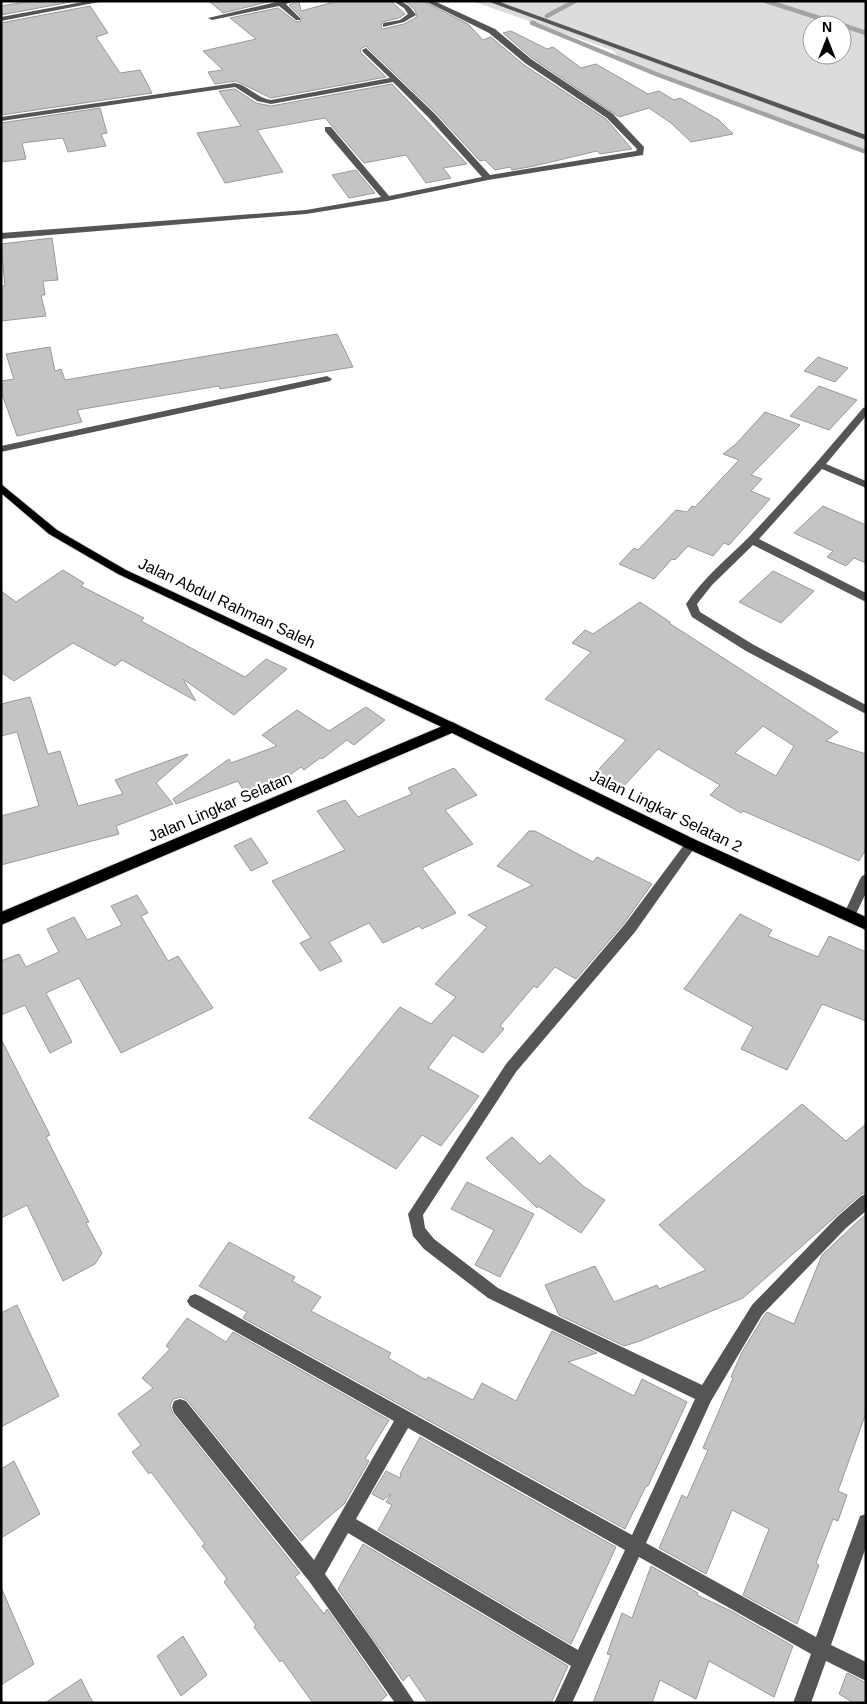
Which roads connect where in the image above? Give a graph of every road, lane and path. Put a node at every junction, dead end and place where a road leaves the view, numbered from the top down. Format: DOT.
graph roads {
  1 [pos="101,1"];
  2 [pos="292,1"];
  3 [pos="396,1"];
  4 [pos="428,1"];
  5 [pos="490,1"];
  6 [pos="281,4"];
  7 [pos="212,18"];
  8 [pos="1,19"];
  9 [pos="298,19"];
  10 [pos="386,25"];
  11 [pos="366,50"];
  12 [pos="394,78"];
  13 [pos="1,119"];
  14 [pos="328,129"];
  15 [pos="866,138"];
  16 [pos="488,178"];
  17 [pos="387,200"];
  18 [pos="1,236"];
  19 [pos="327,379"];
  20 [pos="866,410"];
  21 [pos="1,449"];
  22 [pos="820,465"];
  23 [pos="866,486"];
  24 [pos="1,487"];
  25 [pos="752,540"];
  26 [pos="866,598"];
  27 [pos="866,710"];
  28 [pos="452,727"];
  29 [pos="691,844"];
  30 [pos="866,879"];
  31 [pos="849,916"];
  32 [pos="1,919"];
  33 [pos="866,924"];
  34 [pos="866,1201"];
  35 [pos="194,1301"];
  36 [pos="705,1395"];
  37 [pos="180,1406"];
  38 [pos="405,1418"];
  39 [pos="345,1522"];
  40 [pos="866,1522"];
  41 [pos="635,1546"];
  42 [pos="315,1575"];
  43 [pos="820,1649"];
  44 [pos="582,1662"];
  45 [pos="866,1672"];
  46 [pos="406,1703"];
  47 [pos="563,1703"];
  48 [pos="802,1703"];
  1 -- 8 [label="street"];
  2 -- 6 [label="street"];
  3 -- 10 [label="street"];
  4 -- 16 [label="street"];
  5 -- 15 [label="street"];
  6 -- 7 [label="street"];
  6 -- 9 [label="street"];
  11 -- 12 [label="street"];
  12 -- 13 [label="street"];
  12 -- 16 [label="street"];
  14 -- 17 [label="street"];
  16 -- 17 [label="street"];
  17 -- 18 [label="street"];
  19 -- 21 [label="street"];
  20 -- 22 [label="street"];
  22 -- 23 [label="street"];
  22 -- 25 [label="street"];
  24 -- 28 [label="main road, Jalan Abdul Rahman Saleh"];
  25 -- 26 [label="street"];
  25 -- 27 [label="street"];
  28 -- 29 [label="highway, Jalan Lingkar Selatan 2"];
  28 -- 32 [label="highway, Jalan Lingkar Selatan"];
  29 -- 31 [label="highway, Jalan Lingkar Selatan 2"];
  29 -- 36 [label="street"];
  30 -- 31 [label="street"];
  31 -- 33 [label="highway, Jalan Lingkar Selatan 2"];
  34 -- 36 [label="street"];
  35 -- 38 [label="street"];
  36 -- 41 [label="street"];
  37 -- 42 [label="street"];
  38 -- 39 [label="street"];
  38 -- 41 [label="street"];
  39 -- 42 [label="street"];
  39 -- 44 [label="street"];
  40 -- 43 [label="street"];
  41 -- 43 [label="street"];
  41 -- 44 [label="street"];
  42 -- 46 [label="street"];
  43 -- 45 [label="street"];
  43 -- 48 [label="street"];
  44 -- 47 [label="street"];
}
